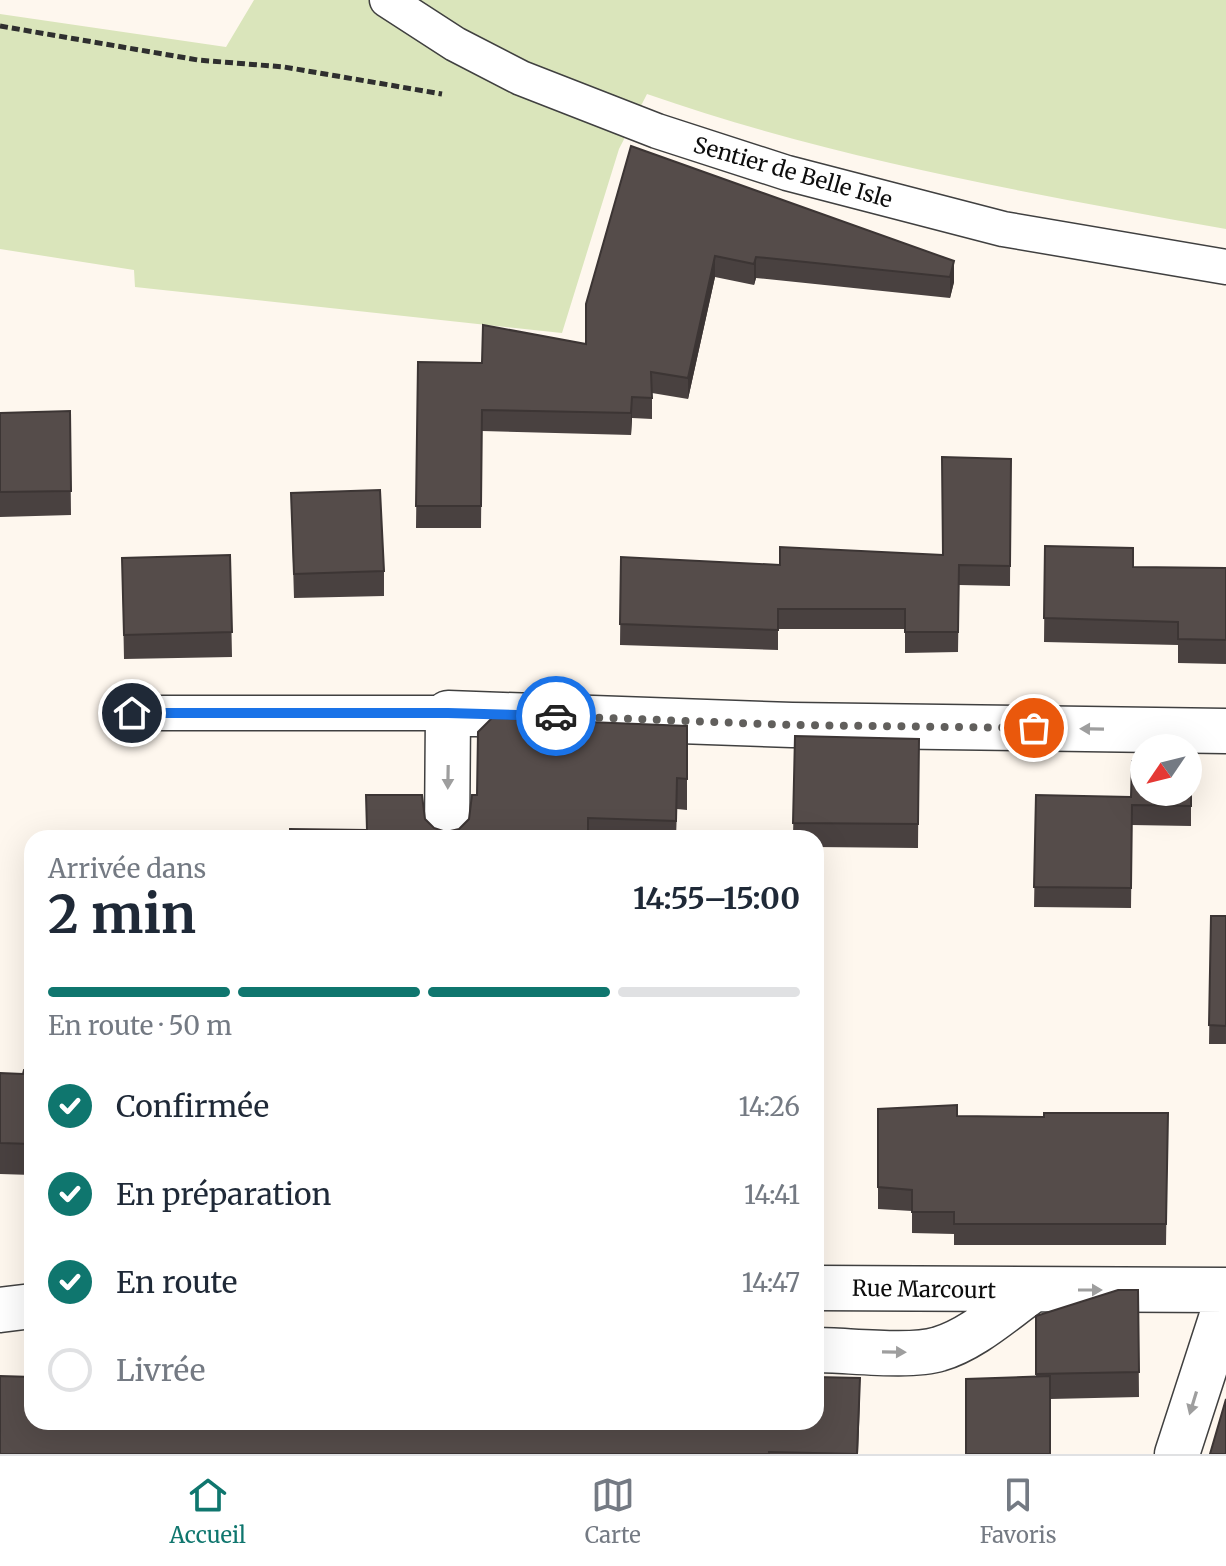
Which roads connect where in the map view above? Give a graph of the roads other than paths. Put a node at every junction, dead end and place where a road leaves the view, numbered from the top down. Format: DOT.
graph roads {
  1 [pos="387,0"];
  2 [pos="1226,267"];
  3 [pos="132,713"];
  4 [pos="448,713"];
  5 [pos="1226,731"];
  6 [pos="447,830"];
  7 [pos="824,1288"];
  8 [pos="1033,1290"];
  9 [pos="1226,1290"];
  10 [pos="1226,1303"];
  11 [pos="824,1350"];
  12 [pos="1216,1360"];
  13 [pos="1177,1454"];
  1 -- 2 [label="lane, Sentier de Belle Isle"];
  3 -- 4 [label="lane"];
  5 -- 4 [label="street, one-way"];
  4 -- 6 [label="street, one-way"];
  7 -- 8 [label="street, Rue Marcourt"];
  8 -- 9 [label="street, Rue Marcourt, one-way"];
  11 -- 8 [label="street, Rue Marcourt, one-way"];
  10 -- 12 [label="street"];
  12 -- 13 [label="street, one-way"];
}
